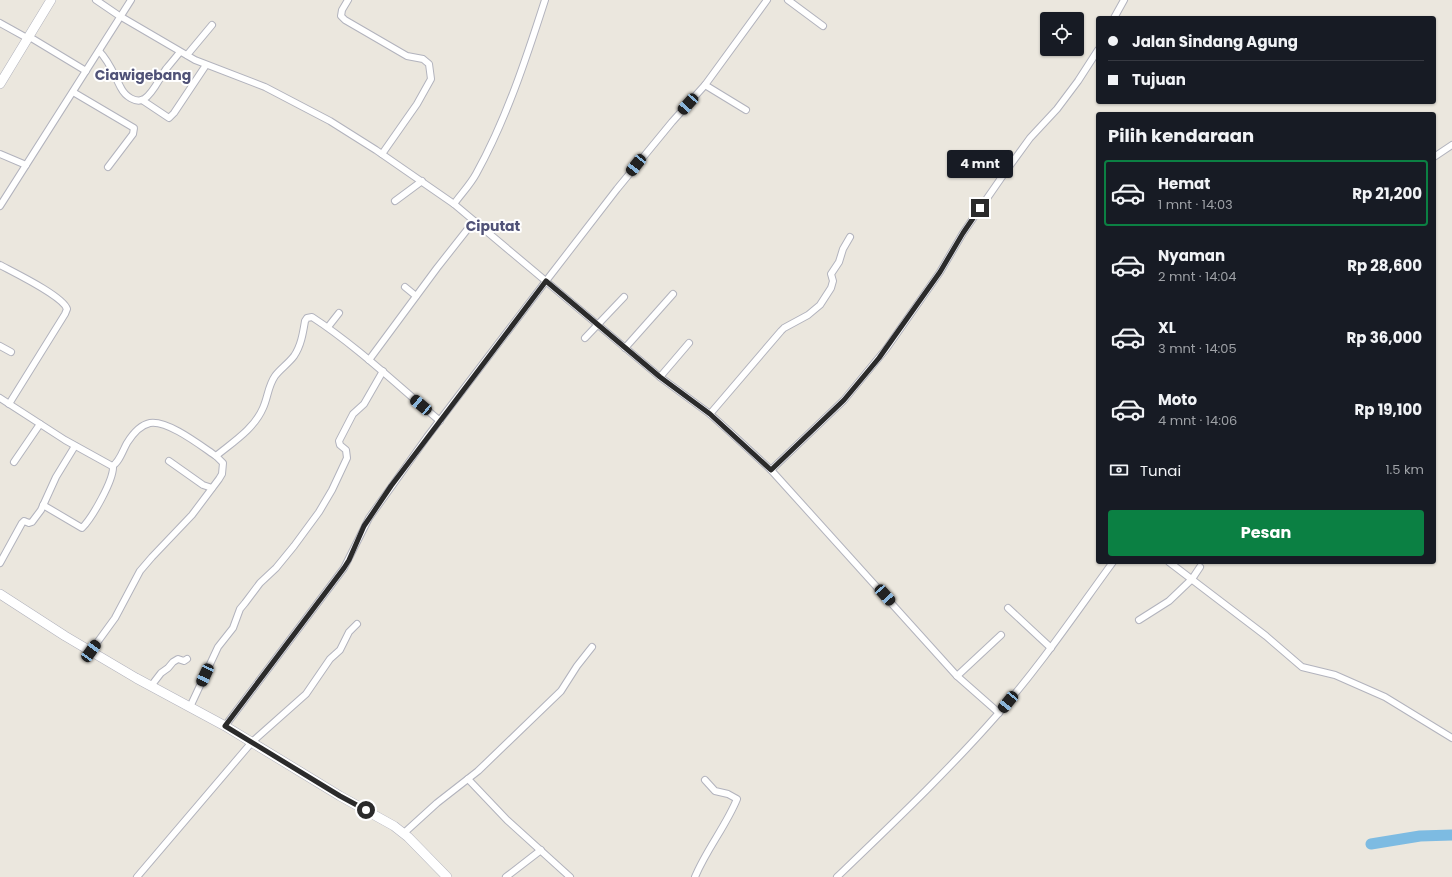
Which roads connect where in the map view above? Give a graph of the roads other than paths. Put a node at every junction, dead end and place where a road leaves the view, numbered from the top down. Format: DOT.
graph roads {
  1 [pos="51,0"];
  2 [pos="96,0"];
  3 [pos="131,0"];
  4 [pos="348,0"];
  5 [pos="545,0"];
  6 [pos="767,0"];
  7 [pos="788,0"];
  8 [pos="1124,0"];
  9 [pos="1115,16"];
  10 [pos="120,17"];
  11 [pos="0,23"];
  12 [pos="212,25"];
  13 [pos="822,26"];
  14 [pos="28,37"];
  15 [pos="99,51"];
  16 [pos="180,52"];
  17 [pos="1096,53"];
  18 [pos="187,56"];
  19 [pos="206,65"];
  20 [pos="86,71"];
  21 [pos="0,84"];
  22 [pos="705,85"];
  23 [pos="74,92"];
  24 [pos="142,100"];
  25 [pos="746,110"];
  26 [pos="1452,145"];
  27 [pos="0,154"];
  28 [pos="382,154"];
  29 [pos="1436,156"];
  30 [pos="26,165"];
  31 [pos="108,167"];
  32 [pos="422,181"];
  33 [pos="395,201"];
  34 [pos="454,204"];
  35 [pos="0,206"];
  36 [pos="474,221"];
  37 [pos="850,238"];
  38 [pos="0,265"];
  39 [pos="546,281"];
  40 [pos="405,287"];
  41 [pos="673,294"];
  42 [pos="416,296"];
  43 [pos="624,298"];
  44 [pos="339,314"];
  45 [pos="598,325"];
  46 [pos="328,327"];
  47 [pos="585,338"];
  48 [pos="689,342"];
  49 [pos="0,346"];
  50 [pos="626,348"];
  51 [pos="11,352"];
  52 [pos="369,360"];
  53 [pos="383,371"];
  54 [pos="660,377"];
  55 [pos="0,398"];
  56 [pos="9,404"];
  57 [pos="710,414"];
  58 [pos="440,421"];
  59 [pos="40,424"];
  60 [pos="75,446"];
  61 [pos="216,456"];
  62 [pos="169,461"];
  63 [pos="14,462"];
  64 [pos="113,466"];
  65 [pos="771,470"];
  66 [pos="212,488"];
  67 [pos="43,506"];
  68 [pos="0,563"];
  69 [pos="1112,564"];
  70 [pos="1172,564"];
  71 [pos="1200,567"];
  72 [pos="1192,579"];
  73 [pos="0,594"];
  74 [pos="1008,608"];
  75 [pos="1138,620"];
  76 [pos="357,624"];
  77 [pos="1001,635"];
  78 [pos="592,647"];
  79 [pos="1051,648"];
  80 [pos="91,651"];
  81 [pos="187,659"];
  82 [pos="957,676"];
  83 [pos="151,686"];
  84 [pos="190,707"];
  85 [pos="999,713"];
  86 [pos="225,726"];
  87 [pos="1452,738"];
  88 [pos="252,742"];
  89 [pos="468,779"];
  90 [pos="705,780"];
  91 [pos="404,833"];
  92 [pos="541,850"];
  93 [pos="137,877"];
  94 [pos="447,877"];
  95 [pos="506,877"];
  96 [pos="570,877"];
  97 [pos="695,877"];
  98 [pos="838,877"];
  1 -- 14 [label="main road"];
  2 -- 10 [label="street"];
  3 -- 10 [label="street"];
  4 -- 28 [label="street"];
  5 -- 34 [label="street"];
  6 -- 22 [label="street"];
  7 -- 13 [label="street"];
  8 -- 9 [label="street"];
  10 -- 15 [label="street"];
  10 -- 16 [label="street"];
  11 -- 14 [label="street"];
  12 -- 18 [label="street"];
  14 -- 20 [label="street"];
  14 -- 21 [label="main road"];
  15 -- 20 [label="street"];
  15 -- 24 [label="street"];
  16 -- 18 [label="street"];
  16 -- 24 [label="street"];
  17 -- 65 [label="street"];
  18 -- 19 [label="street"];
  19 -- 24 [label="street"];
  19 -- 28 [label="street"];
  20 -- 23 [label="street"];
  22 -- 25 [label="street"];
  22 -- 39 [label="street"];
  23 -- 30 [label="street"];
  23 -- 31 [label="street"];
  26 -- 29 [label="street"];
  27 -- 30 [label="street"];
  28 -- 32 [label="street"];
  30 -- 35 [label="street"];
  32 -- 33 [label="street"];
  32 -- 34 [label="street"];
  34 -- 36 [label="street"];
  36 -- 39 [label="street"];
  36 -- 42 [label="street"];
  37 -- 57 [label="street"];
  38 -- 56 [label="street"];
  39 -- 45 [label="street"];
  39 -- 58 [label="street"];
  40 -- 42 [label="street"];
  41 -- 50 [label="street"];
  42 -- 52 [label="street"];
  43 -- 45 [label="street"];
  44 -- 46 [label="street"];
  45 -- 47 [label="street"];
  45 -- 50 [label="street"];
  46 -- 52 [label="street"];
  46 -- 61 [label="street"];
  48 -- 54 [label="street"];
  49 -- 51 [label="street"];
  50 -- 54 [label="street"];
  52 -- 53 [label="street"];
  53 -- 58 [label="street"];
  53 -- 84 [label="street"];
  54 -- 57 [label="street"];
  55 -- 56 [label="street"];
  56 -- 59 [label="street"];
  57 -- 65 [label="street"];
  58 -- 86 [label="street"];
  59 -- 60 [label="street"];
  59 -- 63 [label="street"];
  60 -- 64 [label="street"];
  60 -- 67 [label="street"];
  61 -- 64 [label="street"];
  61 -- 66 [label="street"];
  62 -- 66 [label="street"];
  64 -- 67 [label="street"];
  65 -- 82 [label="street"];
  66 -- 80 [label="street"];
  67 -- 68 [label="street"];
  69 -- 79 [label="street"];
  70 -- 72 [label="street"];
  71 -- 72 [label="street"];
  72 -- 75 [label="street"];
  72 -- 87 [label="street"];
  73 -- 80 [label="main road"];
  74 -- 79 [label="street"];
  76 -- 88 [label="street"];
  77 -- 82 [label="street"];
  78 -- 89 [label="street"];
  79 -- 85 [label="street"];
  80 -- 83 [label="main road"];
  81 -- 83 [label="street"];
  82 -- 85 [label="street"];
  83 -- 84 [label="main road"];
  84 -- 86 [label="main road"];
  85 -- 98 [label="street"];
  86 -- 88 [label="main road"];
  88 -- 91 [label="main road"];
  88 -- 93 [label="street"];
  89 -- 91 [label="street"];
  89 -- 92 [label="street"];
  90 -- 97 [label="street"];
  91 -- 94 [label="main road"];
  92 -- 95 [label="street"];
  92 -- 96 [label="street"];
}
